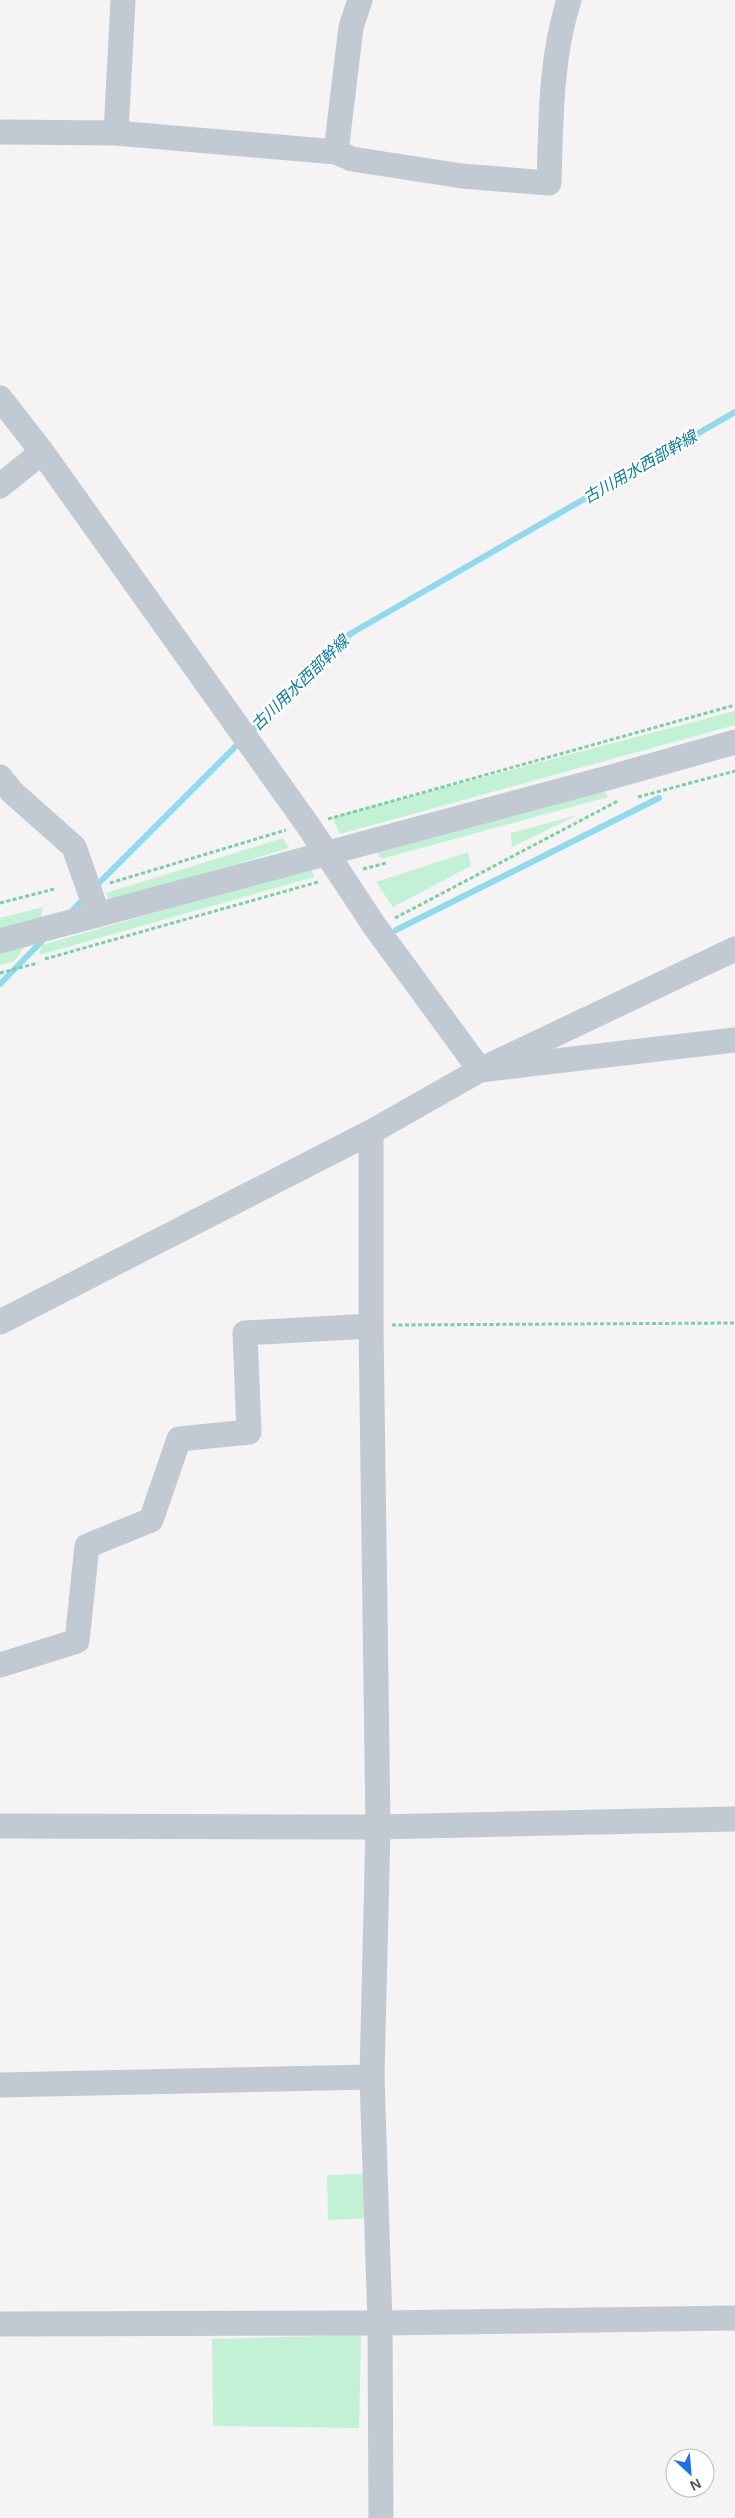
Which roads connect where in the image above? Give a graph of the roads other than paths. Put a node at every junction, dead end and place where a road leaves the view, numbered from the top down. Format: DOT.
graph roads {
  1 [pos="123,0"];
  2 [pos="360,0"];
  3 [pos="569,0"];
  4 [pos="0,132"];
  5 [pos="116,133"];
  6 [pos="336,152"];
  7 [pos="0,398"];
  8 [pos="42,452"];
  9 [pos="0,486"];
  10 [pos="735,742"];
  11 [pos="0,777"];
  12 [pos="328,854"];
  13 [pos="98,915"];
  14 [pos="0,941"];
  15 [pos="735,949"];
  16 [pos="735,1040"];
  17 [pos="480,1070"];
  18 [pos="372,1132"];
  19 [pos="0,1322"];
  20 [pos="371,1326"];
  21 [pos="0,1664"];
  22 [pos="735,1819"];
  23 [pos="0,1826"];
  24 [pos="378,1827"];
  25 [pos="372,2077"];
  26 [pos="0,2085"];
  27 [pos="735,2318"];
  28 [pos="380,2323"];
  29 [pos="0,2324"];
  30 [pos="381,2518"];
  1 -- 5 [label="street"];
  2 -- 6 [label="street"];
  3 -- 6 [label="street"];
  4 -- 5 [label="street"];
  5 -- 6 [label="street"];
  7 -- 8 [label="street"];
  8 -- 9 [label="street"];
  8 -- 12 [label="street"];
  10 -- 12 [label="street"];
  11 -- 13 [label="street"];
  12 -- 13 [label="street"];
  12 -- 17 [label="street"];
  13 -- 14 [label="street"];
  15 -- 17 [label="street"];
  16 -- 17 [label="street"];
  17 -- 18 [label="street"];
  18 -- 19 [label="street"];
  18 -- 20 [label="street"];
  20 -- 21 [label="street"];
  20 -- 24 [label="street"];
  22 -- 24 [label="street"];
  23 -- 24 [label="street"];
  24 -- 25 [label="street"];
  25 -- 26 [label="street"];
  25 -- 28 [label="street"];
  27 -- 28 [label="street"];
  28 -- 29 [label="street"];
  28 -- 30 [label="street"];
}
